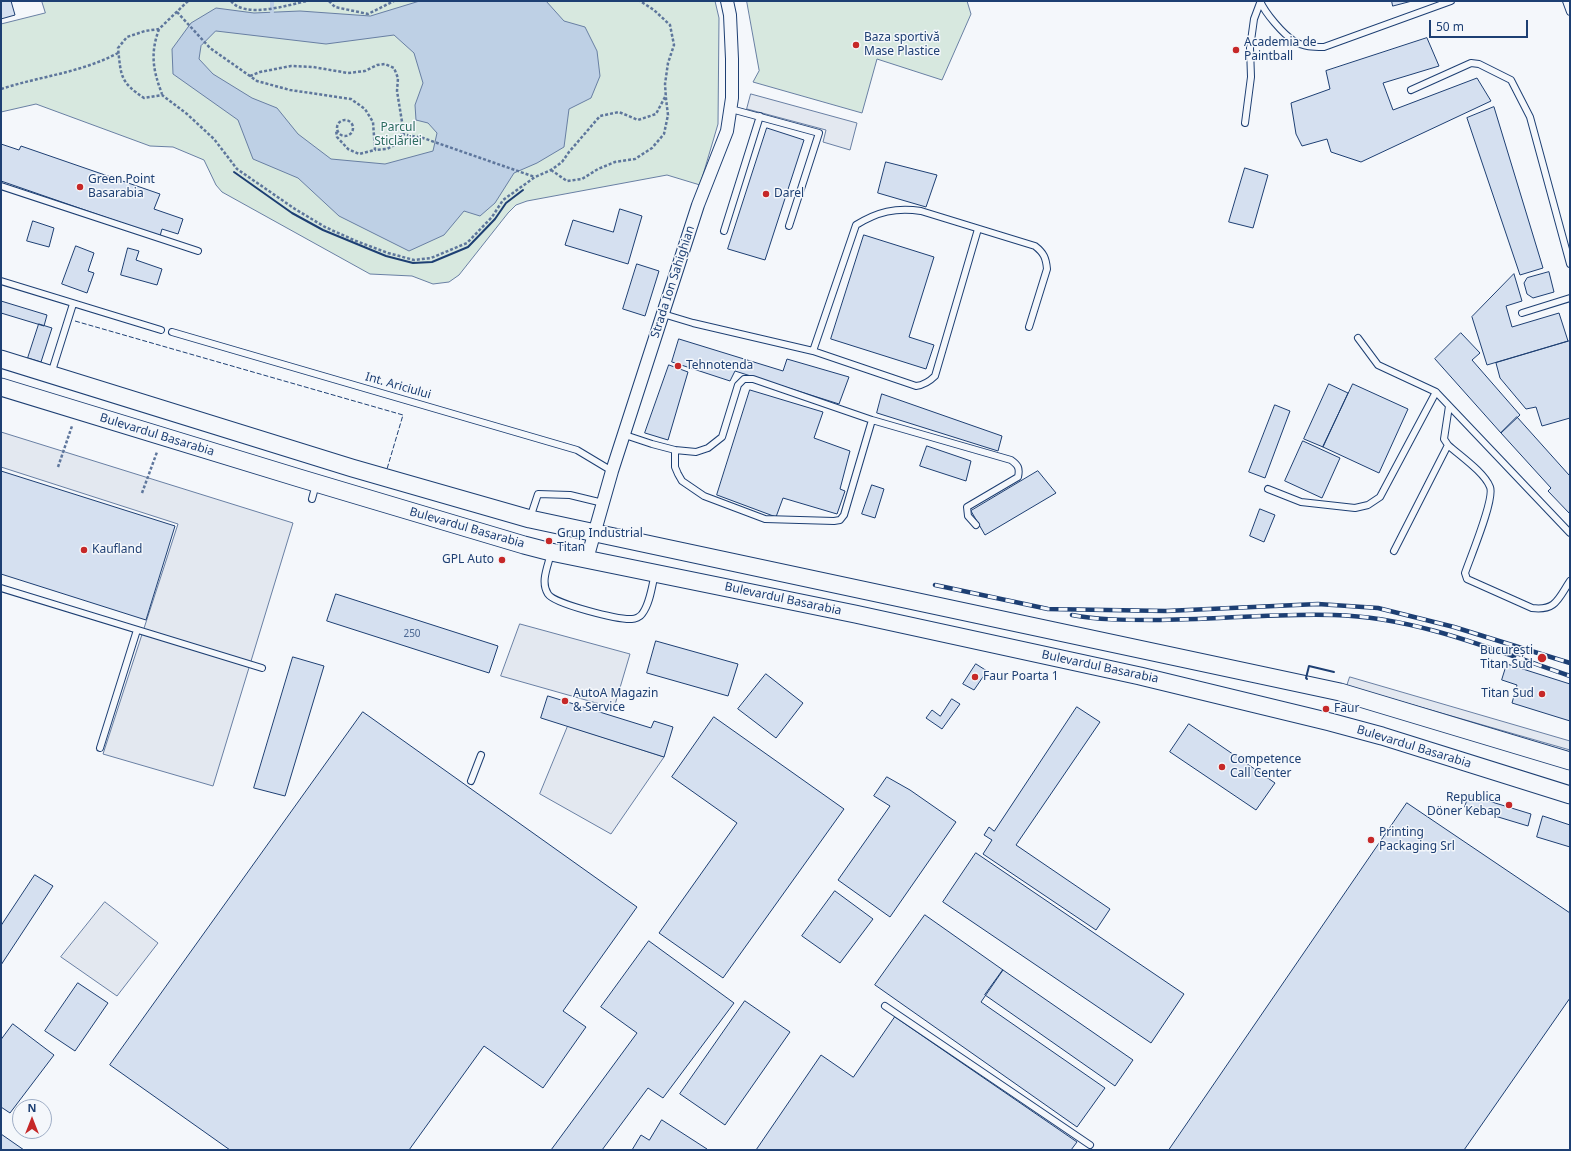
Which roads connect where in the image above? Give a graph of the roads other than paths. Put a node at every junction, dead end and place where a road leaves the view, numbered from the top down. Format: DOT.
graph roads {
  1 [pos="727,1"];
  2 [pos="1451,1"];
  3 [pos="1566,1"];
  4 [pos="1260,2"];
  5 [pos="1570,12"];
  6 [pos="1411,90"];
  7 [pos="731,109"];
  8 [pos="760,116"];
  9 [pos="1245,123"];
  10 [pos="1,186"];
  11 [pos="789,226"];
  12 [pos="978,229"];
  13 [pos="724,231"];
  14 [pos="198,251"];
  15 [pos="1570,264"];
  16 [pos="1,281"];
  17 [pos="1570,298"];
  18 [pos="73,304"];
  19 [pos="1522,313"];
  20 [pos="663,314"];
  21 [pos="1029,327"];
  22 [pos="161,330"];
  23 [pos="172,332"];
  24 [pos="1358,338"];
  25 [pos="813,350"];
  26 [pos="1,359"];
  27 [pos="51,374"];
  28 [pos="1,387"];
  29 [pos="1436,392"];
  30 [pos="1449,406"];
  31 [pos="872,420"];
  32 [pos="624,435"];
  33 [pos="1448,446"];
  34 [pos="676,450"];
  35 [pos="612,471"];
  36 [pos="1268,489"];
  37 [pos="602,503"];
  38 [pos="530,519"];
  39 [pos="976,525"];
  40 [pos="594,533"];
  41 [pos="1570,533"];
  42 [pos="551,552"];
  43 [pos="1394,552"];
  44 [pos="587,559"];
  45 [pos="655,573"];
  46 [pos="1570,581"];
  47 [pos="1,588"];
  48 [pos="137,630"];
  49 [pos="262,668"];
  50 [pos="100,748"];
  51 [pos="481,755"];
  52 [pos="1570,761"];
  53 [pos="471,781"];
  54 [pos="1570,795"];
  55 [pos="885,1006"];
  56 [pos="1090,1145"];
  1 -- 7 [label="street, Strada Ion Sahighian"];
  2 -- 4 [label="lane"];
  3 -- 5 [label="lane"];
  4 -- 9 [label="lane"];
  6 -- 15 [label="lane"];
  7 -- 8 [label="lane"];
  7 -- 20 [label="street, Strada Ion Sahighian"];
  8 -- 11 [label="lane"];
  8 -- 13 [label="lane"];
  10 -- 14 [label="lane"];
  12 -- 21 [label="lane"];
  12 -- 25 [label="lane"];
  12 -- 25 [label="lane"];
  16 -- 18 [label="lane"];
  17 -- 19 [label="lane"];
  18 -- 22 [label="lane"];
  18 -- 27 [label="lane"];
  20 -- 25 [label="lane"];
  20 -- 32 [label="street, Strada Ion Sahighian"];
  23 -- 35 [label="lane, Int. Ariciului"];
  24 -- 29 [label="lane"];
  26 -- 27 [label="main road, Bulevardul Basarabia"];
  27 -- 38 [label="main road, Bulevardul Basarabia"];
  28 -- 42 [label="main road, Bulevardul Basarabia"];
  29 -- 30 [label="lane"];
  29 -- 36 [label="lane"];
  30 -- 33 [label="lane"];
  30 -- 41 [label="lane"];
  31 -- 34 [label="lane"];
  31 -- 34 [label="lane"];
  31 -- 39 [label="lane"];
  32 -- 34 [label="lane"];
  32 -- 35 [label="street, Strada Ion Sahighian"];
  33 -- 43 [label="lane"];
  33 -- 46 [label="lane"];
  35 -- 37 [label="street, Strada Ion Sahighian"];
  37 -- 38 [label="lane"];
  37 -- 40 [label="street, Strada Ion Sahighian"];
  38 -- 40 [label="main road, Bulevardul Basarabia"];
  40 -- 44 [label="street, Strada Ion Sahighian"];
  40 -- 52 [label="main road, Bulevardul Basarabia"];
  42 -- 44 [label="main road, Bulevardul Basarabia"];
  42 -- 45 [label="lane"];
  44 -- 45 [label="main road, Bulevardul Basarabia"];
  45 -- 54 [label="main road, Bulevardul Basarabia"];
  47 -- 48 [label="lane"];
  48 -- 49 [label="lane"];
  48 -- 50 [label="lane"];
  51 -- 53 [label="lane"];
  55 -- 56 [label="lane"];
}
